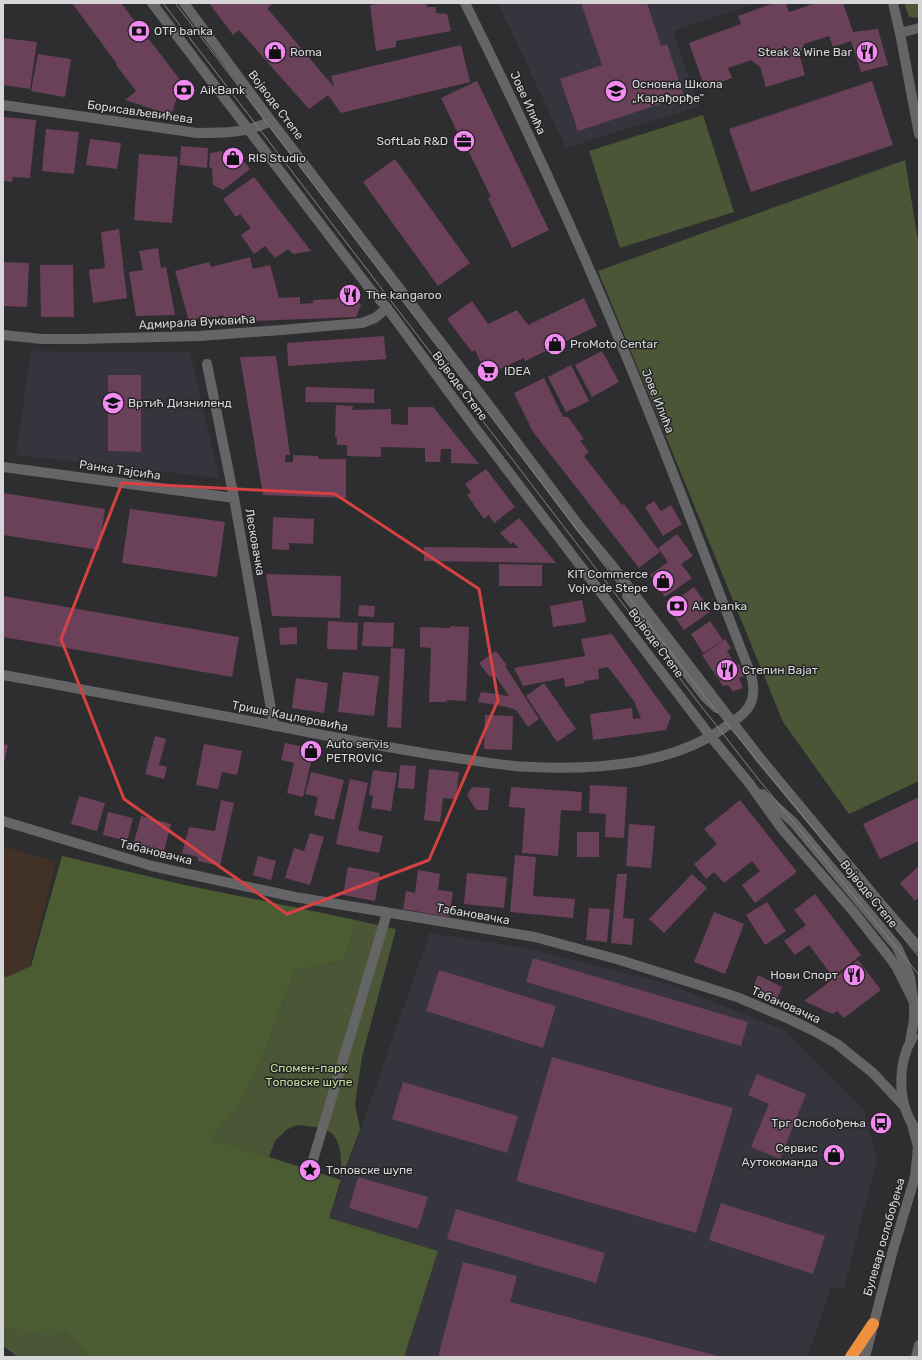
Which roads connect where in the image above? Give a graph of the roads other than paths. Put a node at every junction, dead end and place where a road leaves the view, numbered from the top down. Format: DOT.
graph roads {
  1 [pos="152,3"];
  2 [pos="184,3"];
  3 [pos="466,3"];
  4 [pos="893,3"];
  5 [pos="919,28"];
  6 [pos="900,33"];
  7 [pos="3,105"];
  8 [pos="271,120"];
  9 [pos="249,129"];
  10 [pos="919,134"];
  11 [pos="387,308"];
  12 [pos="3,335"];
  13 [pos="207,364"];
  14 [pos="3,467"];
  15 [pos="234,498"];
  16 [pos="3,675"];
  17 [pos="732,722"];
  18 [pos="274,726"];
  19 [pos="711,736"];
  20 [pos="3,822"];
  21 [pos="387,913"];
  22 [pos="919,948"];
  23 [pos="919,1028"];
  24 [pos="910,1042"];
  25 [pos="905,1107"];
  26 [pos="912,1124"];
  27 [pos="919,1133"];
  28 [pos="310,1170"];
  29 [pos="873,1324"];
  30 [pos="919,1345"];
  31 [pos="851,1357"];
  32 [pos="865,1357"];
  33 [pos="916,1357"];
  1 -- 9 [label="street, Војводе Степе"];
  2 -- 8 [label="street, Војводе Степе"];
  3 -- 17 [label="street, Јове Илића"];
  4 -- 6 [label="street"];
  5 -- 6 [label="street"];
  6 -- 10 [label="street"];
  7 -- 9 [label="street, Борисављевићева"];
  8 -- 9 [label="street, Борисављевићева"];
  8 -- 17 [label="street, Војводе Степе"];
  9 -- 11 [label="street, Војводе Степе"];
  11 -- 12 [label="street, Адмирала Вуковића"];
  11 -- 19 [label="street, Војводе Степе"];
  13 -- 15 [label="street, Лесковачка"];
  14 -- 15 [label="street, Ранка Тајсића"];
  15 -- 18 [label="street, Лесковачка"];
  16 -- 18 [label="street, Трише Кацлеровића"];
  17 -- 19 [label="street, Трише Кацлеровића"];
  17 -- 22 [label="street, Војводе Степе"];
  18 -- 19 [label="street, Трише Кацлеровића"];
  19 -- 24 [label="street, Војводе Степе"];
  20 -- 21 [label="street, Табановачка"];
  21 -- 25 [label="street, Табановачка"];
  21 -- 28 [label="street"];
  23 -- 24 [label="street, Булевар ослобођења"];
  24 -- 25 [label="street, Булевар ослобођења"];
  25 -- 26 [label="street, Булевар ослобођења"];
  26 -- 27 [label="street, Булевар ослобођења"];
  26 -- 29 [label="street, Булевар ослобођења"];
  29 -- 31 [label="highway"];
  29 -- 32 [label="street, Булевар ослобођења"];
  30 -- 33 [label="street"];
}
